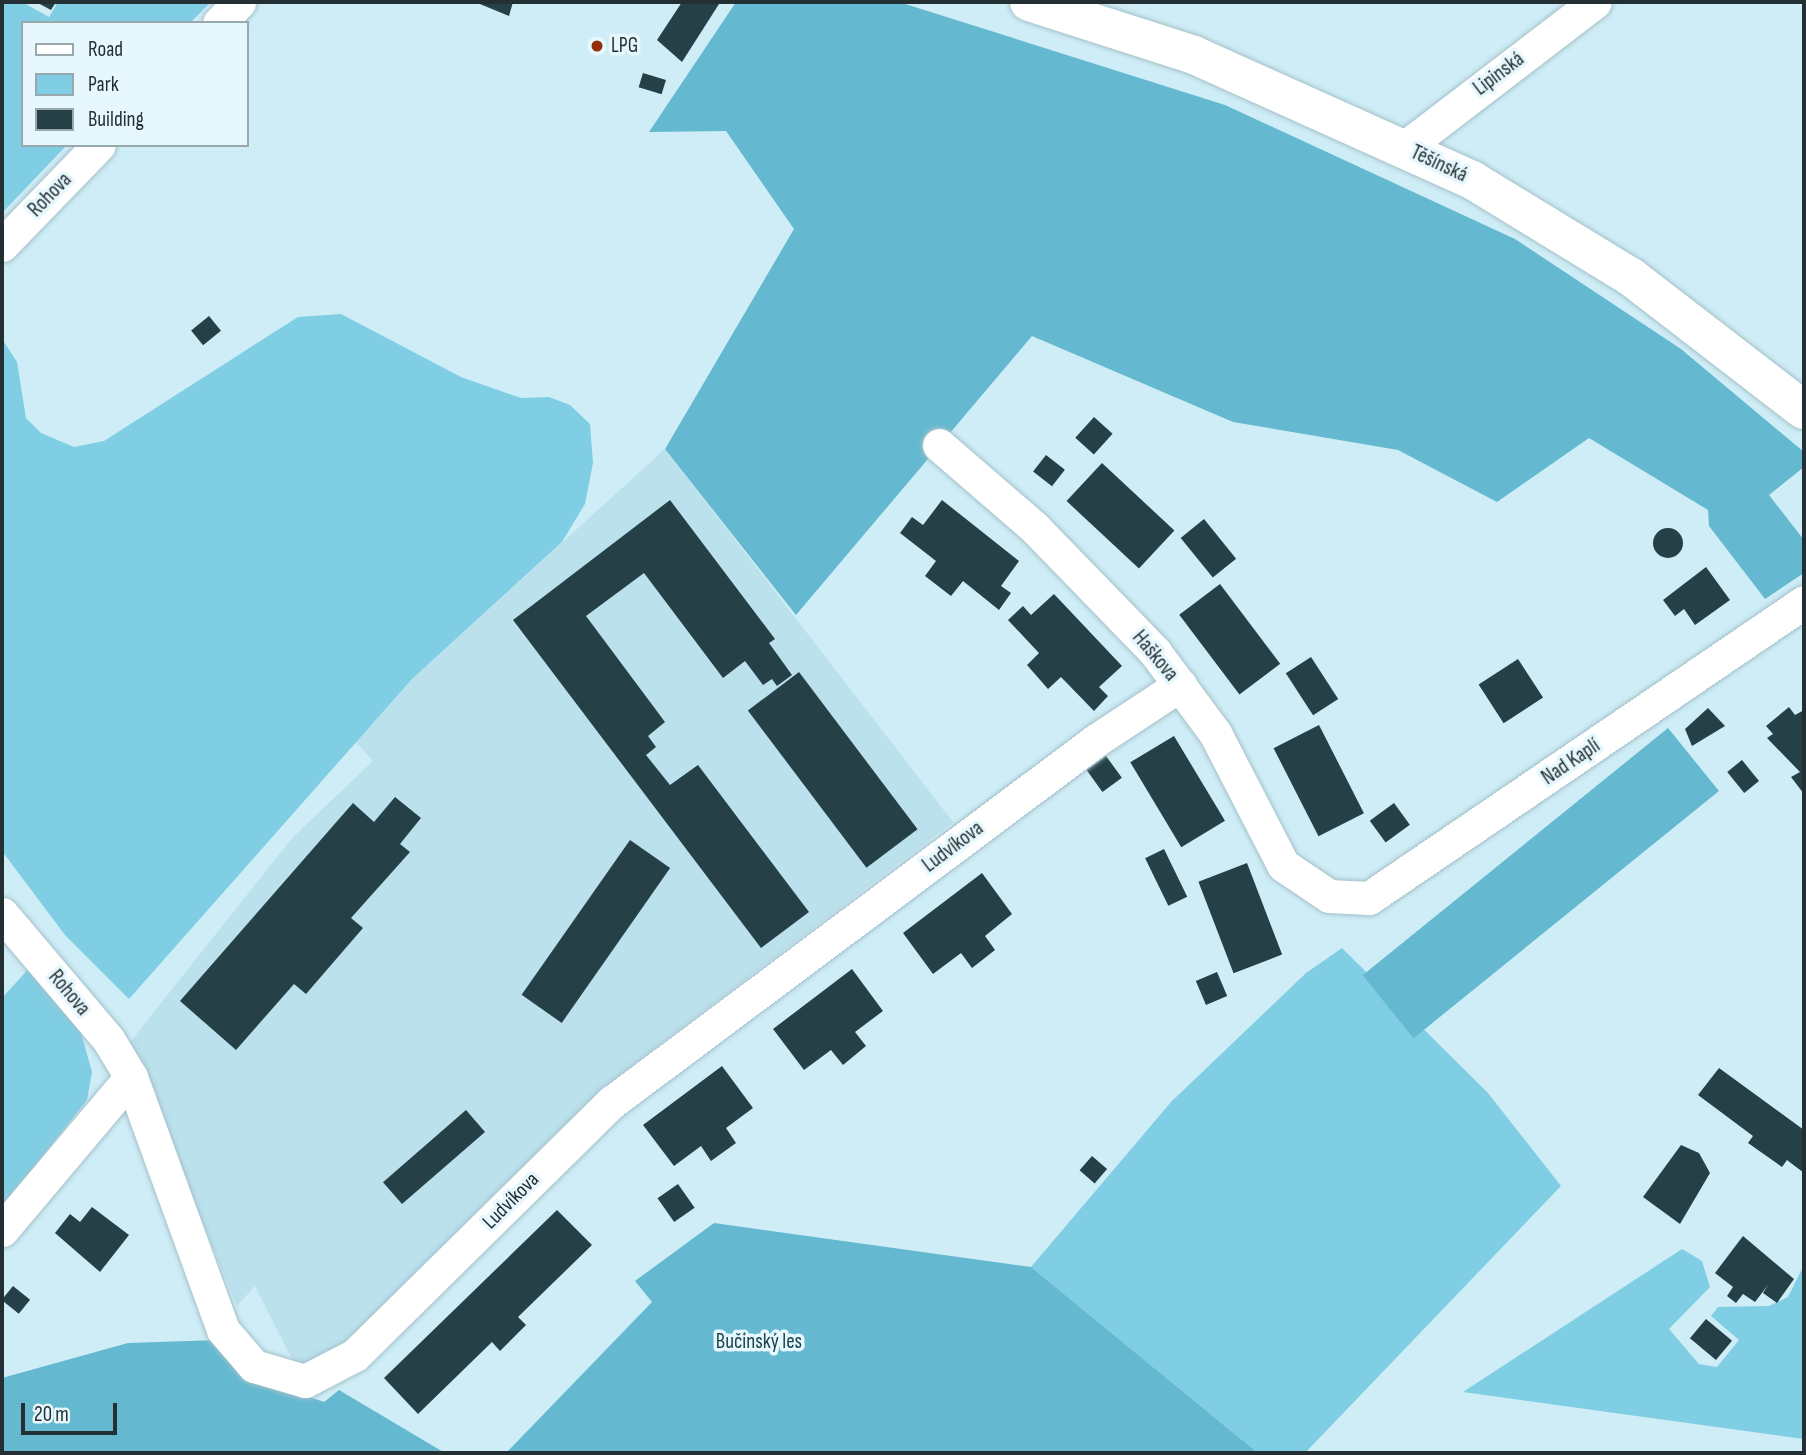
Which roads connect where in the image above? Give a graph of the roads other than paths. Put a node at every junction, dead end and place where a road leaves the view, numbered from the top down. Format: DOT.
graph roads {
  1 [pos="239,2"];
  2 [pos="1029,2"];
  3 [pos="1595,2"];
  4 [pos="221,21"];
  5 [pos="97,147"];
  6 [pos="1404,148"];
  7 [pos="2,245"];
  8 [pos="1804,410"];
  9 [pos="939,445"];
  10 [pos="1804,602"];
  11 [pos="1180,685"];
  12 [pos="1329,896"];
  13 [pos="2,914"];
  14 [pos="131,1076"];
  15 [pos="2,1230"];
  1 -- 4 [label="street"];
  2 -- 6 [label="main road, Těšínská"];
  3 -- 6 [label="street, Lipinská"];
  5 -- 7 [label="street, Rohova"];
  6 -- 8 [label="main road, Těšínská"];
  9 -- 11 [label="street, Haškova"];
  10 -- 12 [label="street, Nad Kaplí"];
  11 -- 12 [label="street, Haškova"];
  11 -- 14 [label="street, Ludvíkova"];
  13 -- 14 [label="street, Rohova"];
  14 -- 15 [label="street"];
}
